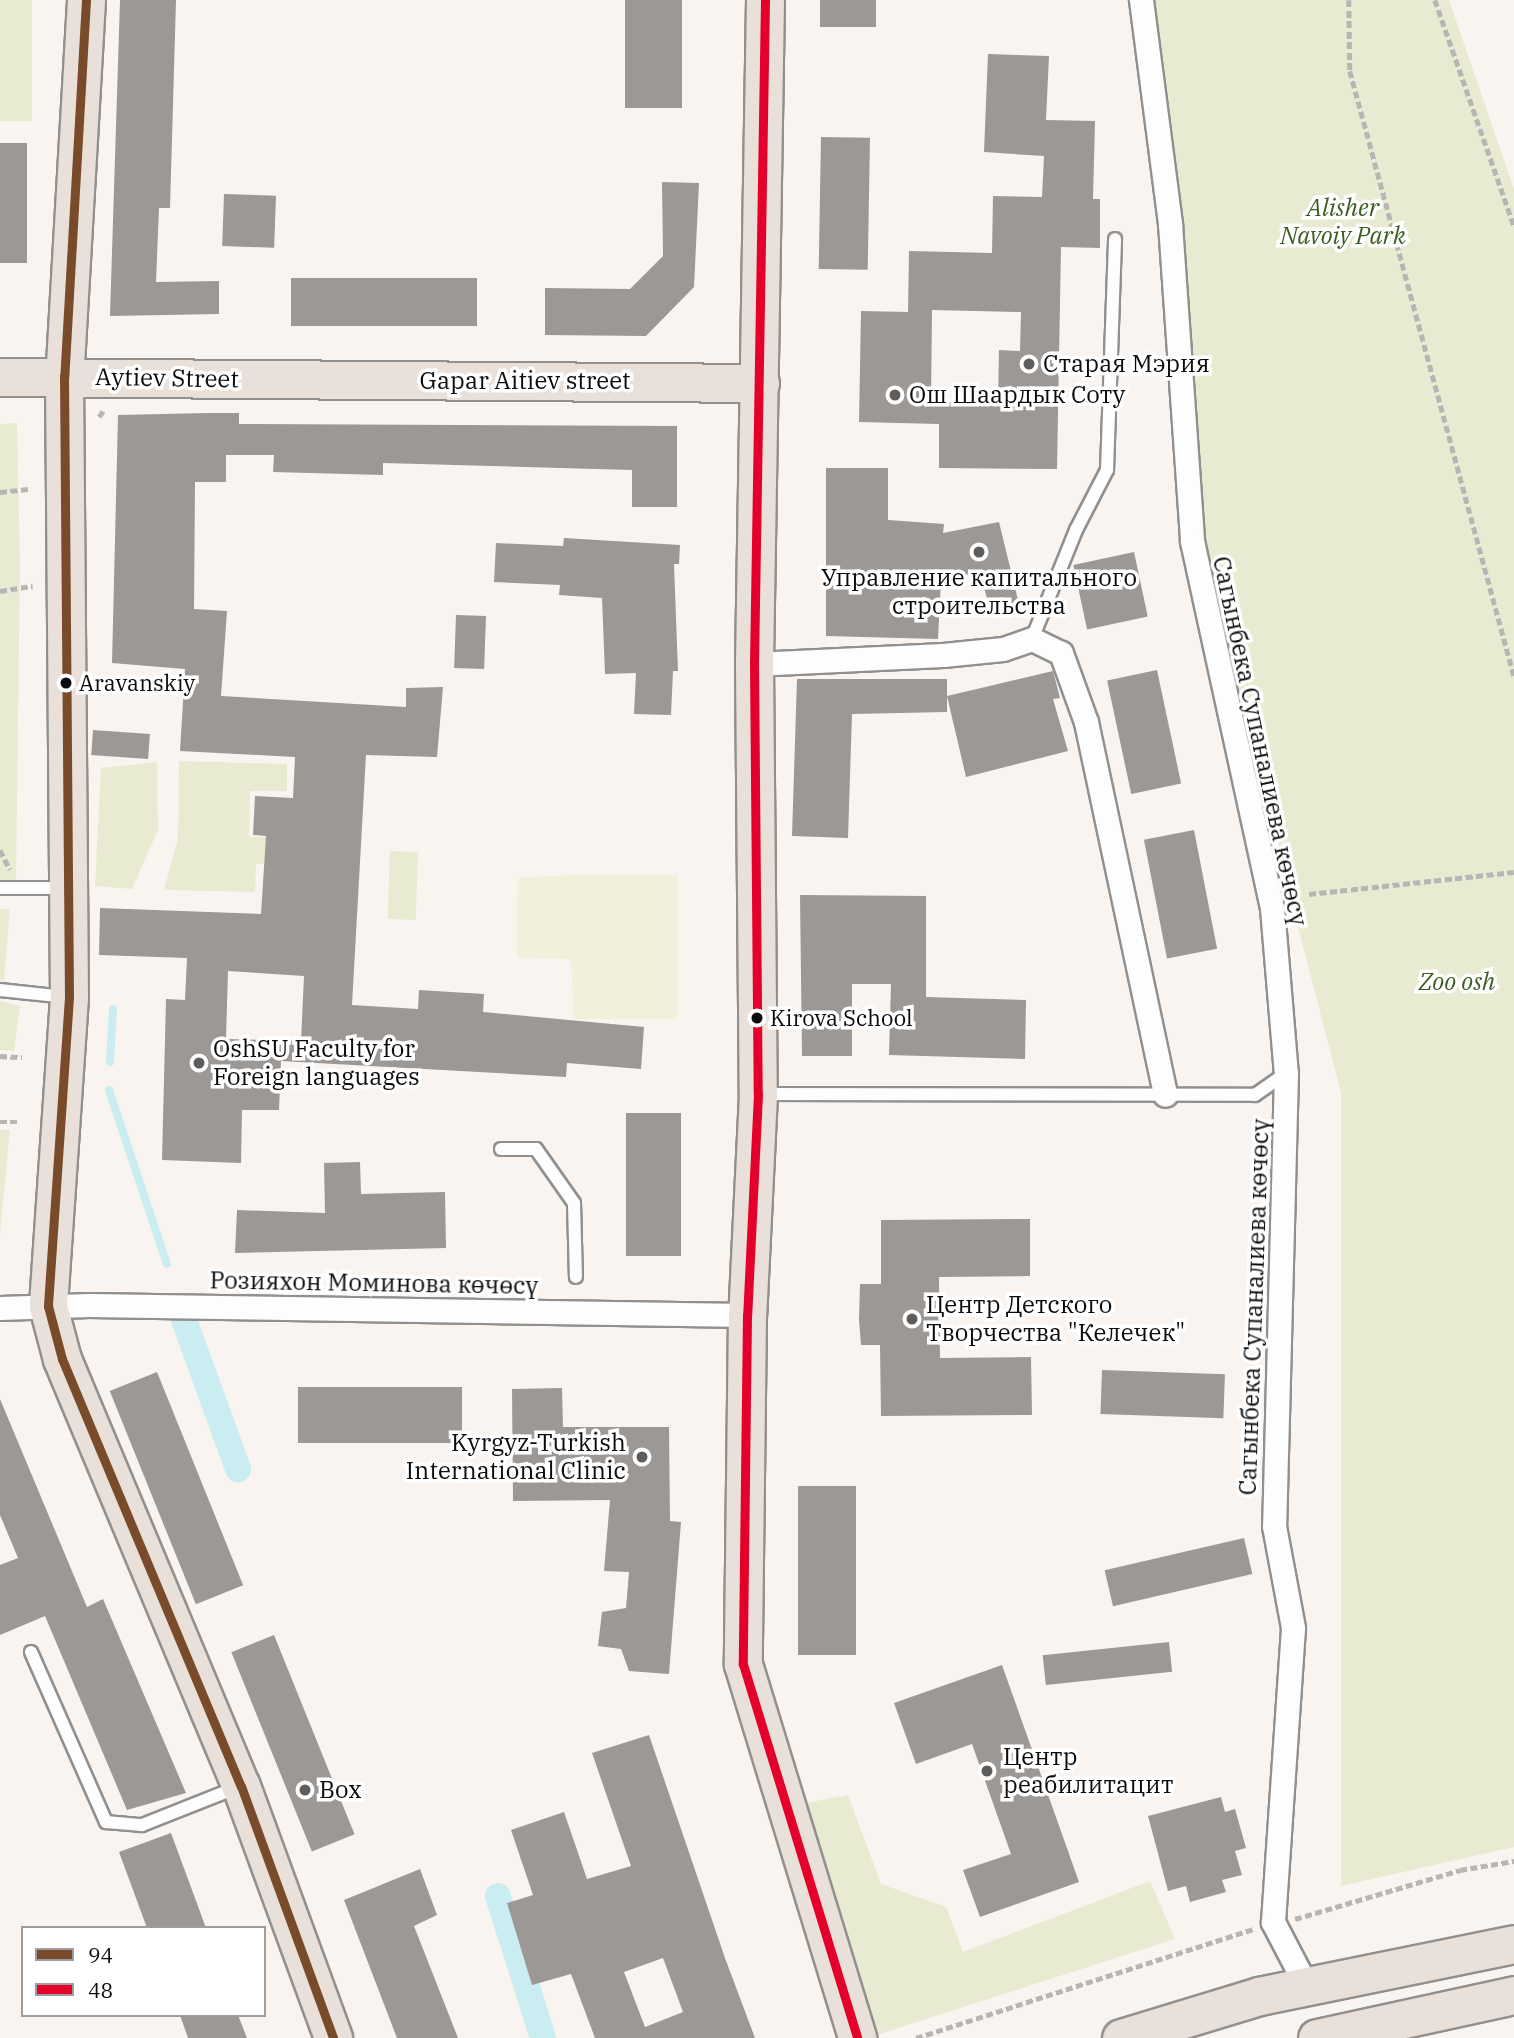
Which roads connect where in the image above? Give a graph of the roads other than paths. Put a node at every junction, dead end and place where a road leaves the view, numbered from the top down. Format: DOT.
graph roads {
  1 [pos="86,0"];
  2 [pos="765,0"];
  3 [pos="1141,0"];
  4 [pos="1115,239"];
  5 [pos="64,376"];
  6 [pos="0,377"];
  7 [pos="760,383"];
  8 [pos="1032,639"];
  9 [pos="754,664"];
  10 [pos="0,888"];
  11 [pos="65,888"];
  12 [pos="0,990"];
  13 [pos="69,997"];
  14 [pos="1286,1073"];
  15 [pos="758,1094"];
  16 [pos="1165,1095"];
  17 [pos="500,1149"];
  18 [pos="576,1276"];
  19 [pos="48,1306"];
  20 [pos="0,1308"];
  21 [pos="747,1315"];
  22 [pos="32,1652"];
  23 [pos="241,1786"];
  24 [pos="1514,1944"];
  25 [pos="1307,1987"];
  26 [pos="1514,1995"];
  27 [pos="333,2038"];
  28 [pos="857,2038"];
  29 [pos="1121,2038"];
  30 [pos="1317,2038"];
  1 -- 5 [label="main road"];
  2 -- 7 [label="main road"];
  3 -- 14 [label="street, Сагынбека Супаналиева көчөсү"];
  4 -- 8 [label="lane"];
  5 -- 6 [label="main road, Aytiev Street"];
  5 -- 7 [label="main road, Gapar Aitiev street"];
  5 -- 11 [label="main road"];
  7 -- 9 [label="main road"];
  8 -- 9 [label="street"];
  8 -- 16 [label="street"];
  9 -- 15 [label="main road"];
  10 -- 11 [label="lane"];
  11 -- 13 [label="main road"];
  12 -- 13 [label="lane"];
  13 -- 19 [label="main road"];
  14 -- 16 [label="lane"];
  14 -- 25 [label="street, Сагынбека Супаналиева көчөсү"];
  15 -- 16 [label="lane"];
  15 -- 21 [label="main road"];
  17 -- 18 [label="lane"];
  19 -- 20 [label="street, Розияхон Моминова көчөсү"];
  19 -- 21 [label="street, Розияхон Моминова көчөсү"];
  19 -- 23 [label="main road"];
  21 -- 28 [label="main road"];
  22 -- 23 [label="lane"];
  23 -- 27 [label="main road"];
  24 -- 25 [label="main road"];
  25 -- 29 [label="main road"];
  26 -- 30 [label="main road"];
}
